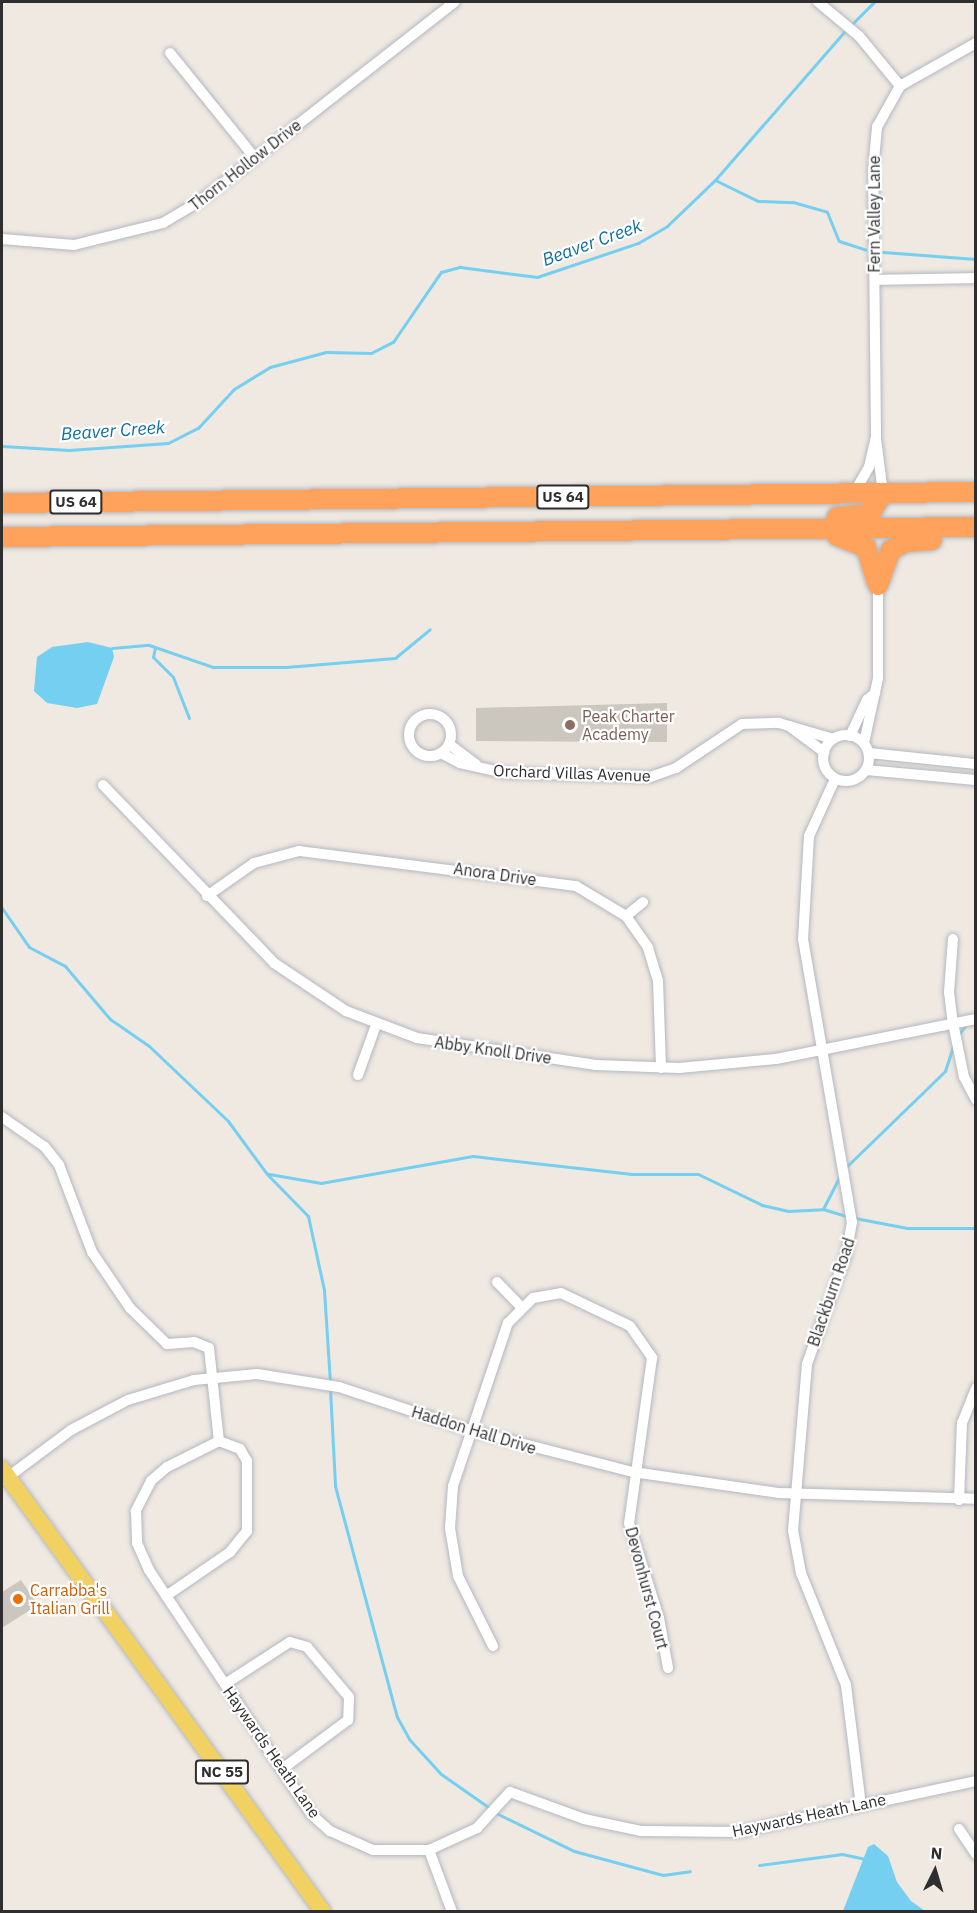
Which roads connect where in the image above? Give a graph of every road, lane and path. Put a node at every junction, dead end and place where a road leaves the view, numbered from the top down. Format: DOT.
graph roads {
  1 [pos="455,2"];
  2 [pos="818,2"];
  3 [pos="975,43"];
  4 [pos="170,53"];
  5 [pos="900,86"];
  6 [pos="255,158"];
  7 [pos="2,239"];
  8 [pos="975,278"];
  9 [pos="875,280"];
  10 [pos="876,436"];
  11 [pos="2,491"];
  12 [pos="975,492"];
  13 [pos="854,494"];
  14 [pos="883,494"];
  15 [pos="151,501"];
  16 [pos="2,503"];
  17 [pos="975,527"];
  18 [pos="655,529"];
  19 [pos="797,529"];
  20 [pos="151,535"];
  21 [pos="2,537"];
  22 [pos="975,539"];
  23 [pos="2,548"];
  24 [pos="878,585"];
  25 [pos="875,693"];
  26 [pos="789,726"];
  27 [pos="850,736"];
  28 [pos="833,739"];
  29 [pos="449,744"];
  30 [pos="867,748"];
  31 [pos="824,752"];
  32 [pos="441,753"];
  33 [pos="975,764"];
  34 [pos="483,769"];
  35 [pos="866,770"];
  36 [pos="835,779"];
  37 [pos="975,780"];
  38 [pos="103,785"];
  39 [pos="207,896"];
  40 [pos="643,902"];
  41 [pos="626,916"];
  42 [pos="953,939"];
  43 [pos="975,1019"];
  44 [pos="953,1023"];
  45 [pos="376,1025"];
  46 [pos="822,1051"];
  47 [pos="661,1068"];
  48 [pos="358,1075"];
  49 [pos="975,1100"];
  50 [pos="2,1117"];
  51 [pos="497,1282"];
  52 [pos="520,1306"];
  53 [pos="211,1378"];
  54 [pos="975,1388"];
  55 [pos="469,1430"];
  56 [pos="219,1441"];
  57 [pos="633,1472"];
  58 [pos="4,1476"];
  59 [pos="794,1494"];
  60 [pos="975,1499"];
  61 [pos="959,1500"];
  62 [pos="166,1596"];
  63 [pos="493,1646"];
  64 [pos="668,1668"];
  65 [pos="225,1684"];
  66 [pos="282,1769"];
  67 [pos="975,1781"];
  68 [pos="861,1805"];
  69 [pos="959,1829"];
  70 [pos="429,1850"];
  71 [pos="975,1854"];
  72 [pos="323,1911"];
  73 [pos="452,1911"];
  1 -- 6 [label="street, Thorn Hollow Drive"];
  2 -- 5 [label="street"];
  3 -- 5 [label="street, Fern Valley Lane"];
  4 -- 6 [label="street"];
  5 -- 9 [label="street, Fern Valley Lane"];
  6 -- 7 [label="street, Thorn Hollow Drive"];
  8 -- 9 [label="street"];
  9 -- 10 [label="street, Fern Valley Lane"];
  10 -- 13 [label="street, Fern Valley Lane"];
  10 -- 14 [label="street, Fern Valley Lane"];
  11 -- 15 [label="highway"];
  12 -- 14 [label="highway, US 64"];
  13 -- 14 [label="highway, US 64"];
  13 -- 15 [label="highway, US 64"];
  14 -- 18 [label="highway"];
  15 -- 16 [label="highway, US 64"];
  17 -- 19 [label="highway, US 64"];
  18 -- 19 [label="highway, US 64"];
  18 -- 20 [label="highway, US 64"];
  19 -- 24 [label="highway"];
  20 -- 21 [label="highway, US 64"];
  20 -- 23 [label="highway"];
  22 -- 24 [label="highway"];
  24 -- 25 [label="street"];
  25 -- 27 [label="street"];
  25 -- 30 [label="street"];
  26 -- 28 [label="street, Orchard Villas Avenue"];
  26 -- 31 [label="street"];
  26 -- 34 [label="street, Orchard Villas Avenue"];
  27 -- 28 [label="street"];
  27 -- 30 [label="street"];
  28 -- 31 [label="street"];
  29 -- 32 [label="street"];
  29 -- 32 [label="street, Orchard Villas Avenue"];
  29 -- 34 [label="street, Orchard Villas Avenue"];
  30 -- 33 [label="street"];
  30 -- 35 [label="street"];
  31 -- 36 [label="street"];
  32 -- 34 [label="street, Orchard Villas Avenue"];
  35 -- 36 [label="street"];
  35 -- 37 [label="street"];
  36 -- 46 [label="street, Blackburn Road"];
  38 -- 39 [label="street, Abby Knoll Drive"];
  39 -- 41 [label="street, Anora Drive"];
  39 -- 45 [label="street, Abby Knoll Drive"];
  40 -- 41 [label="street"];
  41 -- 47 [label="street, Anora Drive"];
  42 -- 44 [label="street"];
  43 -- 44 [label="street, Abby Knoll Drive"];
  44 -- 46 [label="street, Abby Knoll Drive"];
  44 -- 49 [label="street"];
  45 -- 47 [label="street, Abby Knoll Drive"];
  45 -- 48 [label="street"];
  46 -- 47 [label="street, Abby Knoll Drive"];
  46 -- 59 [label="street, Blackburn Road"];
  50 -- 53 [label="street"];
  51 -- 52 [label="street"];
  52 -- 55 [label="street"];
  52 -- 57 [label="street, Devonhurst Court"];
  53 -- 55 [label="street, Haddon Hall Drive"];
  53 -- 56 [label="street"];
  53 -- 58 [label="street, Haddon Hall Drive"];
  54 -- 61 [label="street"];
  55 -- 57 [label="street, Haddon Hall Drive"];
  55 -- 63 [label="street"];
  56 -- 62 [label="street, Haywards Heath Lane"];
  56 -- 62 [label="street"];
  57 -- 59 [label="street, Haddon Hall Drive"];
  57 -- 64 [label="street, Devonhurst Court"];
  58 -- 72 [label="main road, NC 55"];
  59 -- 61 [label="street, Haddon Hall Drive"];
  59 -- 68 [label="street, Blackburn Road"];
  60 -- 61 [label="street, Haddon Hall Drive"];
  62 -- 65 [label="street, Haywards Heath Lane"];
  65 -- 66 [label="street, Haywards Heath Lane"];
  65 -- 66 [label="street"];
  66 -- 70 [label="street, Haywards Heath Lane"];
  67 -- 68 [label="street, Haywards Heath Lane"];
  68 -- 70 [label="street, Haywards Heath Lane"];
  69 -- 71 [label="street"];
  70 -- 73 [label="street"];
}
